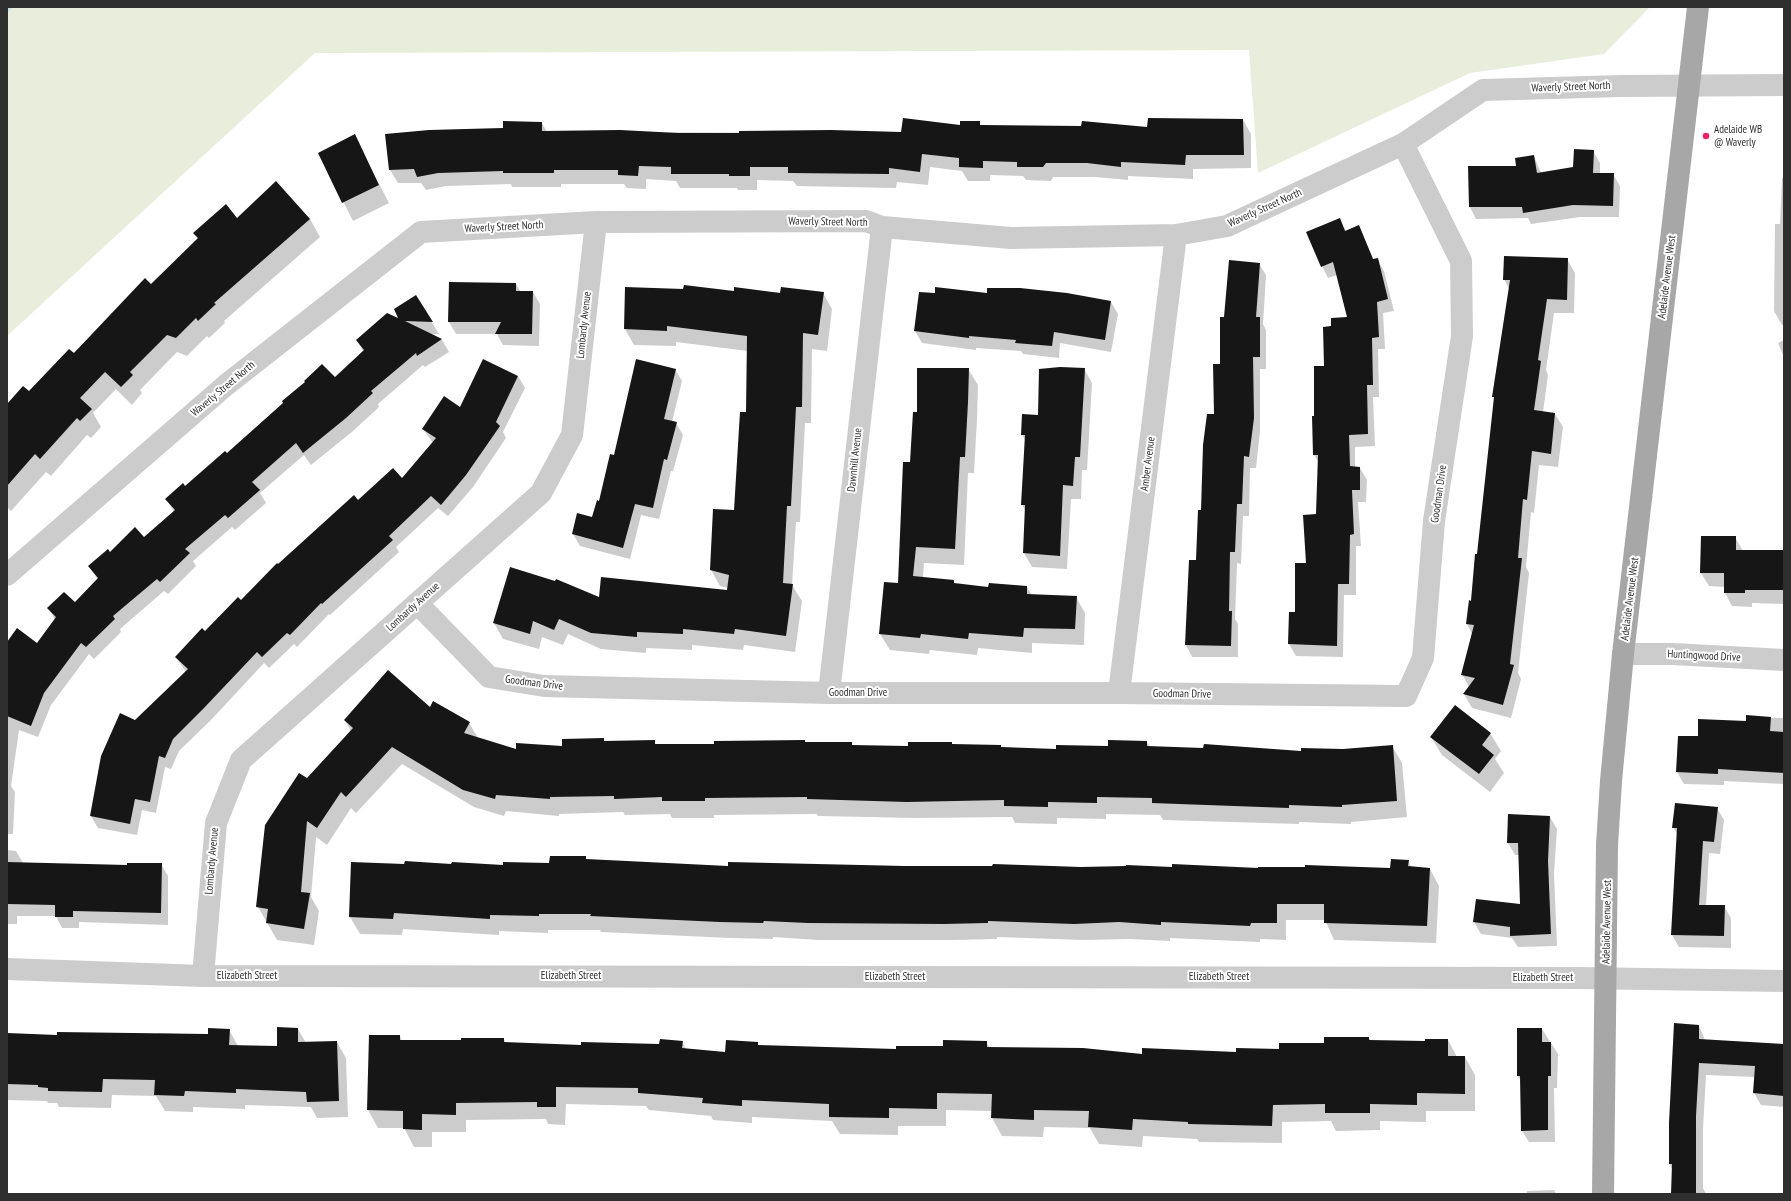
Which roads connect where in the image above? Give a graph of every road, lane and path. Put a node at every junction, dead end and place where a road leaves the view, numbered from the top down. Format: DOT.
graph roads {
  1 [pos="1698,7"];
  2 [pos="1784,84"];
  3 [pos="1688,85"];
  4 [pos="1403,144"];
  5 [pos="596,222"];
  6 [pos="882,227"];
  7 [pos="1176,235"];
  8 [pos="7,575"];
  9 [pos="417,603"];
  10 [pos="1623,654"];
  11 [pos="1784,660"];
  12 [pos="1119,693"];
  13 [pos="829,694"];
  14 [pos="7,969"];
  15 [pos="203,976"];
  16 [pos="1606,978"];
  17 [pos="1784,981"];
  18 [pos="1603,1194"];
  1 -- 3 [label="main road, Adelaide Avenue West"];
  2 -- 3 [label="street, Waverly Street North"];
  3 -- 4 [label="street, Waverly Street North"];
  3 -- 10 [label="main road, Adelaide Avenue West"];
  4 -- 7 [label="street, Waverly Street North"];
  4 -- 12 [label="street, Goodman Drive"];
  5 -- 6 [label="street, Waverly Street North"];
  5 -- 8 [label="street, Waverly Street North"];
  5 -- 9 [label="street, Lombardy Avenue"];
  6 -- 7 [label="street, Waverly Street North"];
  6 -- 13 [label="street, Dawnhill Avenue"];
  7 -- 12 [label="street, Amber Avenue"];
  9 -- 13 [label="street, Goodman Drive"];
  9 -- 15 [label="street, Lombardy Avenue"];
  10 -- 11 [label="street, Huntingwood Drive"];
  10 -- 16 [label="main road, Adelaide Avenue West"];
  12 -- 13 [label="street, Goodman Drive"];
  14 -- 15 [label="street, Elizabeth Street"];
  15 -- 16 [label="street, Elizabeth Street"];
  16 -- 17 [label="street, Elizabeth Street"];
  16 -- 18 [label="main road, Adelaide Avenue West"];
}
